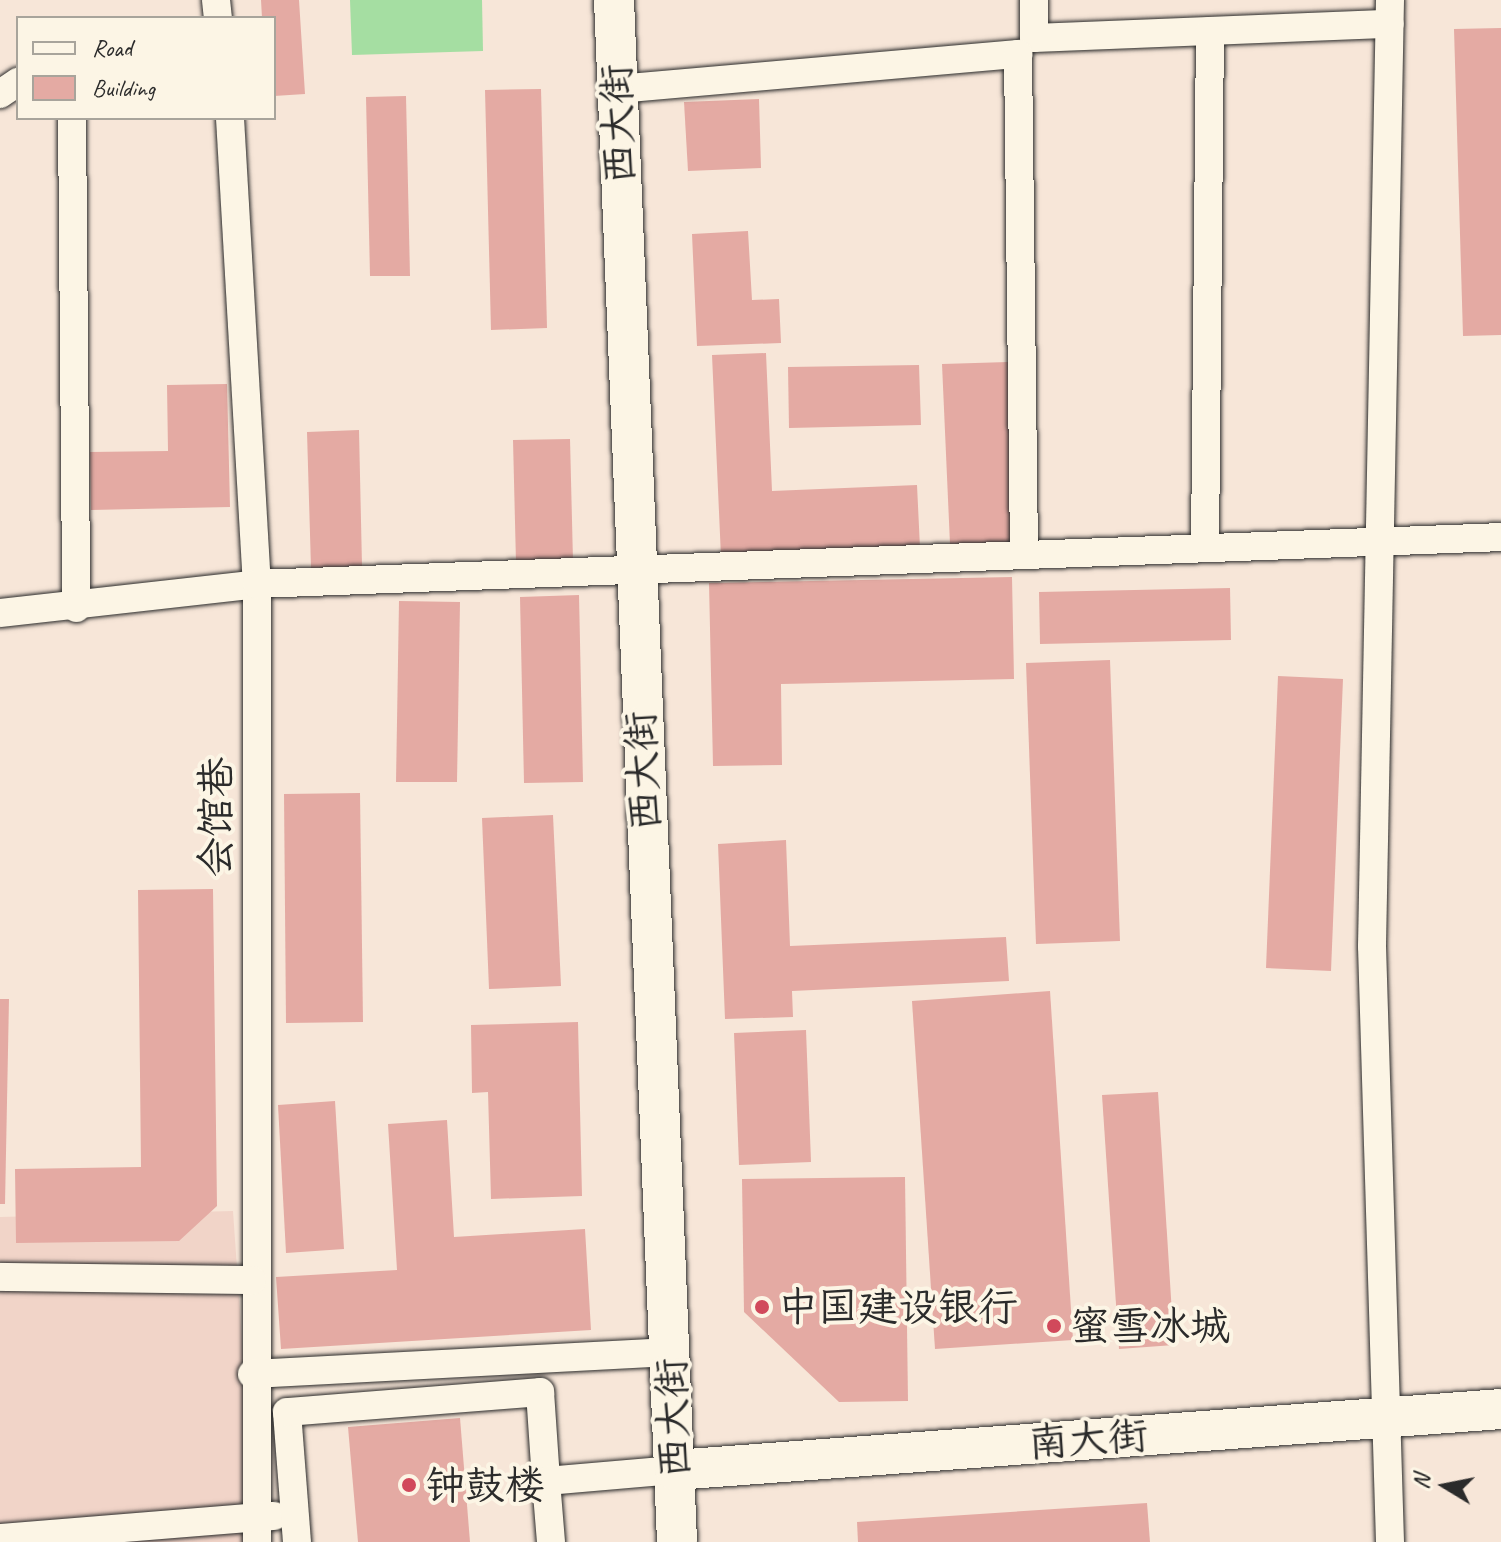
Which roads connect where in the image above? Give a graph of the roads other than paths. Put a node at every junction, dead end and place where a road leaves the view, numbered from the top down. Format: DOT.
graph roads {
  1 [pos="614,0"];
  2 [pos="1034,0"];
  3 [pos="1390,12"];
  4 [pos="1210,31"];
  5 [pos="617,89"];
  6 [pos="72,120"];
  7 [pos="230,120"];
  8 [pos="1501,537"];
  9 [pos="1378,542"];
  10 [pos="1205,548"];
  11 [pos="1024,554"];
  12 [pos="633,568"];
  13 [pos="257,584"];
  14 [pos="76,608"];
  15 [pos="0,613"];
  16 [pos="0,1277"];
  17 [pos="252,1280"];
  18 [pos="670,1352"];
  19 [pos="252,1374"];
  20 [pos="1501,1409"];
  21 [pos="1382,1418"];
  22 [pos="675,1470"];
  23 [pos="546,1481"];
  24 [pos="295,1514"];
  25 [pos="256,1530"];
  26 [pos="0,1538"];
  27 [pos="297,1542"];
  28 [pos="551,1542"];
  29 [pos="677,1542"];
  30 [pos="1390,1542"];
  1 -- 5 [label="main road, 西大街"];
  2 -- 4 [label="street"];
  3 -- 4 [label="street"];
  3 -- 9 [label="street"];
  4 -- 10 [label="street"];
  5 -- 11 [label="street"];
  5 -- 12 [label="main road, 西大街"];
  6 -- 14 [label="street"];
  7 -- 13 [label="street, 会馆巷"];
  8 -- 9 [label="street"];
  9 -- 10 [label="street"];
  9 -- 21 [label="street"];
  10 -- 11 [label="street"];
  11 -- 12 [label="street"];
  12 -- 13 [label="street"];
  12 -- 18 [label="main road, 西大街"];
  13 -- 14 [label="street"];
  13 -- 17 [label="street, 会馆巷"];
  14 -- 15 [label="street"];
  16 -- 17 [label="street"];
  17 -- 19 [label="street, 会馆巷"];
  18 -- 19 [label="street"];
  18 -- 22 [label="main road, 西大街"];
  19 -- 25 [label="street, 会馆巷"];
  20 -- 21 [label="main road, 南大街"];
  21 -- 22 [label="main road, 南大街"];
  21 -- 30 [label="street"];
  22 -- 23 [label="street"];
  22 -- 29 [label="main road, 西大街"];
  23 -- 24 [label="street"];
  23 -- 28 [label="street"];
  24 -- 25 [label="street"];
  24 -- 27 [label="street"];
  25 -- 26 [label="street"];
}
